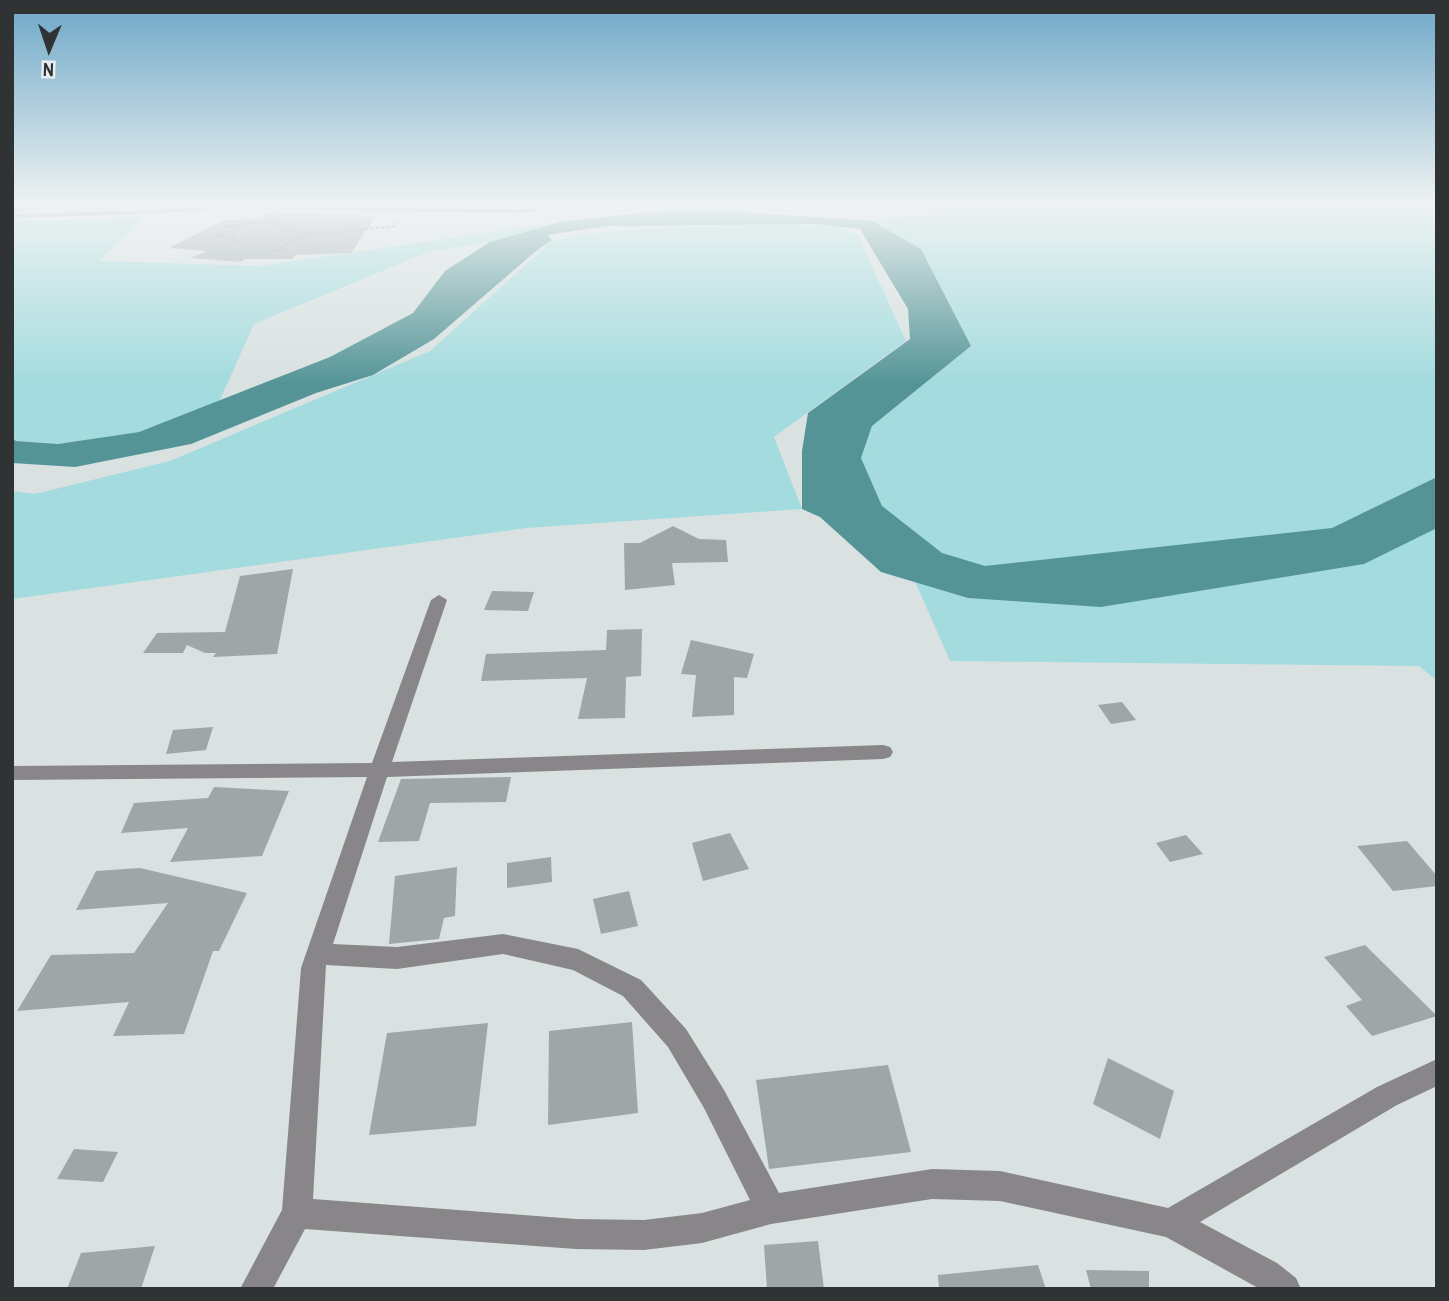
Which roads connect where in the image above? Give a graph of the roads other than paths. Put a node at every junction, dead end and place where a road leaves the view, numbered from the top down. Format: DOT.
graph roads {
  1 [pos="439,600"];
  2 [pos="883,752"];
  3 [pos="381,770"];
  4 [pos="12,773"];
  5 [pos="318,954"];
  6 [pos="1437,1072"];
  7 [pos="771,1209"];
  8 [pos="297,1213"];
  9 [pos="1170,1223"];
  10 [pos="256,1289"];
  11 [pos="1285,1289"];
  1 -- 3 [label="street"];
  2 -- 3 [label="street"];
  3 -- 4 [label="street"];
  3 -- 5 [label="street"];
  5 -- 7 [label="street"];
  5 -- 8 [label="street"];
  6 -- 9 [label="street"];
  7 -- 8 [label="street"];
  7 -- 9 [label="street"];
  8 -- 10 [label="street"];
  9 -- 11 [label="street"];
}
